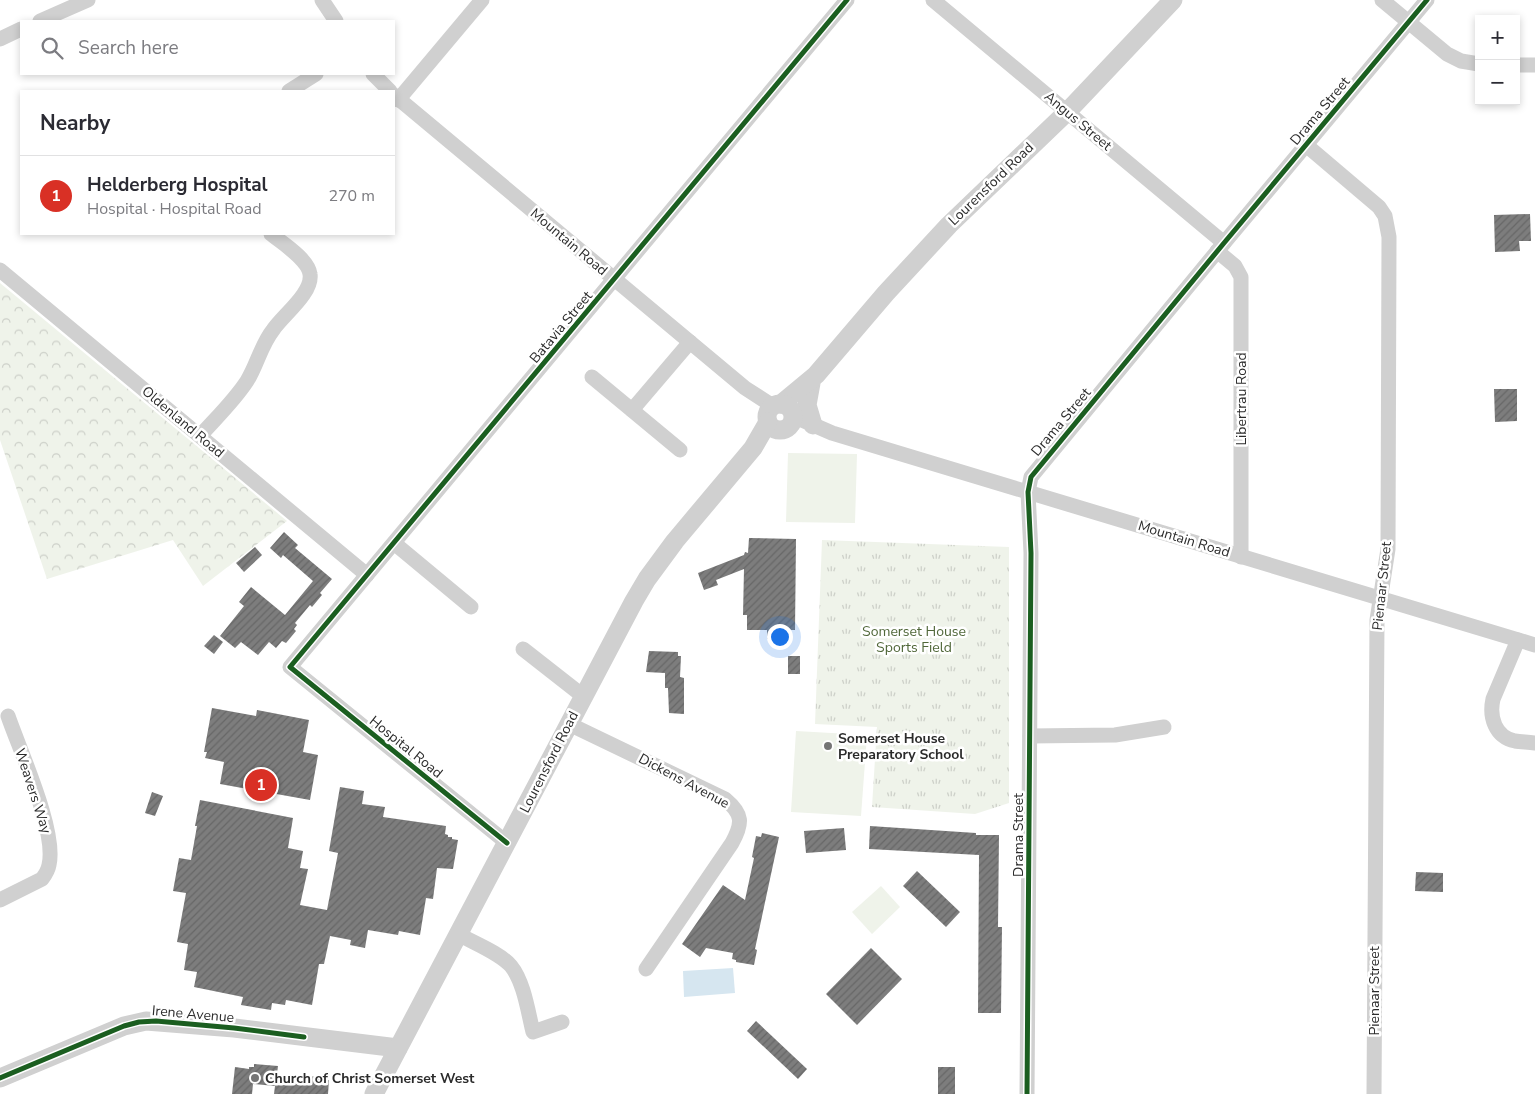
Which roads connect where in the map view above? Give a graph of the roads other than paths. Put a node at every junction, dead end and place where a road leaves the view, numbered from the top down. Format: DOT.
graph roads {
  1 [pos="88,0"];
  2 [pos="322,0"];
  3 [pos="482,0"];
  4 [pos="847,0"];
  5 [pos="932,0"];
  6 [pos="1174,0"];
  7 [pos="1382,0"];
  8 [pos="1427,0"];
  9 [pos="42,20"];
  10 [pos="335,20"];
  11 [pos="1408,22"];
  12 [pos="20,30"];
  13 [pos="0,39"];
  14 [pos="1475,64"];
  15 [pos="1520,65"];
  16 [pos="1535,65"];
  17 [pos="314,75"];
  18 [pos="374,75"];
  19 [pos="291,90"];
  20 [pos="389,90"];
  21 [pos="395,94"];
  22 [pos="395,96"];
  23 [pos="1067,112"];
  24 [pos="1306,145"];
  25 [pos="272,235"];
  26 [pos="1221,247"];
  27 [pos="0,270"];
  28 [pos="615,280"];
  29 [pos="690,342"];
  30 [pos="592,377"];
  31 [pos="814,379"];
  32 [pos="632,410"];
  33 [pos="780,417"];
  34 [pos="813,425"];
  35 [pos="832,433"];
  36 [pos="200,436"];
  37 [pos="680,450"];
  38 [pos="1028,492"];
  39 [pos="394,543"];
  40 [pos="1241,557"];
  41 [pos="367,575"];
  42 [pos="1380,598"];
  43 [pos="471,607"];
  44 [pos="1518,640"];
  45 [pos="1535,645"];
  46 [pos="523,649"];
  47 [pos="290,667"];
  48 [pos="583,696"];
  49 [pos="8,716"];
  50 [pos="569,724"];
  51 [pos="1164,727"];
  52 [pos="1030,736"];
  53 [pos="1535,743"];
  54 [pos="507,843"];
  55 [pos="0,900"];
  56 [pos="458,934"];
  57 [pos="646,969"];
  58 [pos="562,1022"];
  59 [pos="398,1048"];
  60 [pos="0,1078"];
  61 [pos="374,1094"];
  62 [pos="1027,1094"];
  63 [pos="1374,1094"];
  1 -- 9 [label="street"];
  2 -- 10 [label="street"];
  3 -- 21 [label="street"];
  4 -- 28 [label="street, Batavia Street"];
  5 -- 23 [label="street, Angus Street"];
  6 -- 23 [label="street, Lourensford Road"];
  7 -- 11 [label="street"];
  8 -- 11 [label="street, Drama Street"];
  11 -- 14 [label="street"];
  11 -- 24 [label="street, Drama Street"];
  12 -- 13 [label="street"];
  15 -- 16 [label="street"];
  17 -- 19 [label="street"];
  18 -- 20 [label="street, Mountain Road"];
  22 -- 28 [label="street, Mountain Road"];
  23 -- 26 [label="street, Angus Street"];
  23 -- 31 [label="street, Lourensford Road"];
  24 -- 26 [label="street, Drama Street"];
  24 -- 42 [label="street, Pienaar Street"];
  25 -- 36 [label="street"];
  26 -- 38 [label="street, Drama Street"];
  26 -- 40 [label="street, Libertrau Road"];
  27 -- 36 [label="street, Oldenland Road"];
  28 -- 29 [label="street, Mountain Road"];
  28 -- 39 [label="street, Batavia Street"];
  29 -- 32 [label="street"];
  29 -- 33 [label="street, Mountain Road"];
  30 -- 32 [label="street"];
  31 -- 33 [label="street, Lourensford Road"];
  31 -- 34 [label="street"];
  32 -- 37 [label="street"];
  33 -- 34 [label="street, Mountain Road"];
  33 -- 35 [label="street, Mountain Road"];
  33 -- 48 [label="street, Lourensford Road"];
  34 -- 35 [label="street, Mountain Road"];
  35 -- 38 [label="street, Mountain Road"];
  36 -- 41 [label="street, Oldenland Road"];
  38 -- 40 [label="street, Mountain Road"];
  38 -- 52 [label="street, Drama Street"];
  39 -- 41 [label="street, Batavia Street"];
  39 -- 43 [label="street"];
  40 -- 42 [label="street, Mountain Road"];
  41 -- 47 [label="street, Batavia Street"];
  42 -- 44 [label="street, Mountain Road"];
  42 -- 63 [label="street, Pienaar Street"];
  44 -- 45 [label="street, Mountain Road"];
  44 -- 53 [label="street"];
  46 -- 48 [label="street"];
  47 -- 54 [label="street, Hospital Road"];
  48 -- 50 [label="street, Lourensford Road"];
  49 -- 55 [label="street, Weavers Way"];
  50 -- 54 [label="street, Lourensford Road"];
  50 -- 57 [label="street, Dickens Avenue"];
  51 -- 52 [label="street"];
  52 -- 62 [label="street, Drama Street"];
  54 -- 56 [label="street, Lourensford Road"];
  56 -- 58 [label="street"];
  56 -- 59 [label="street, Lourensford Road"];
  59 -- 60 [label="street, Irene Avenue"];
  59 -- 61 [label="street, Lourensford Road"];
}
